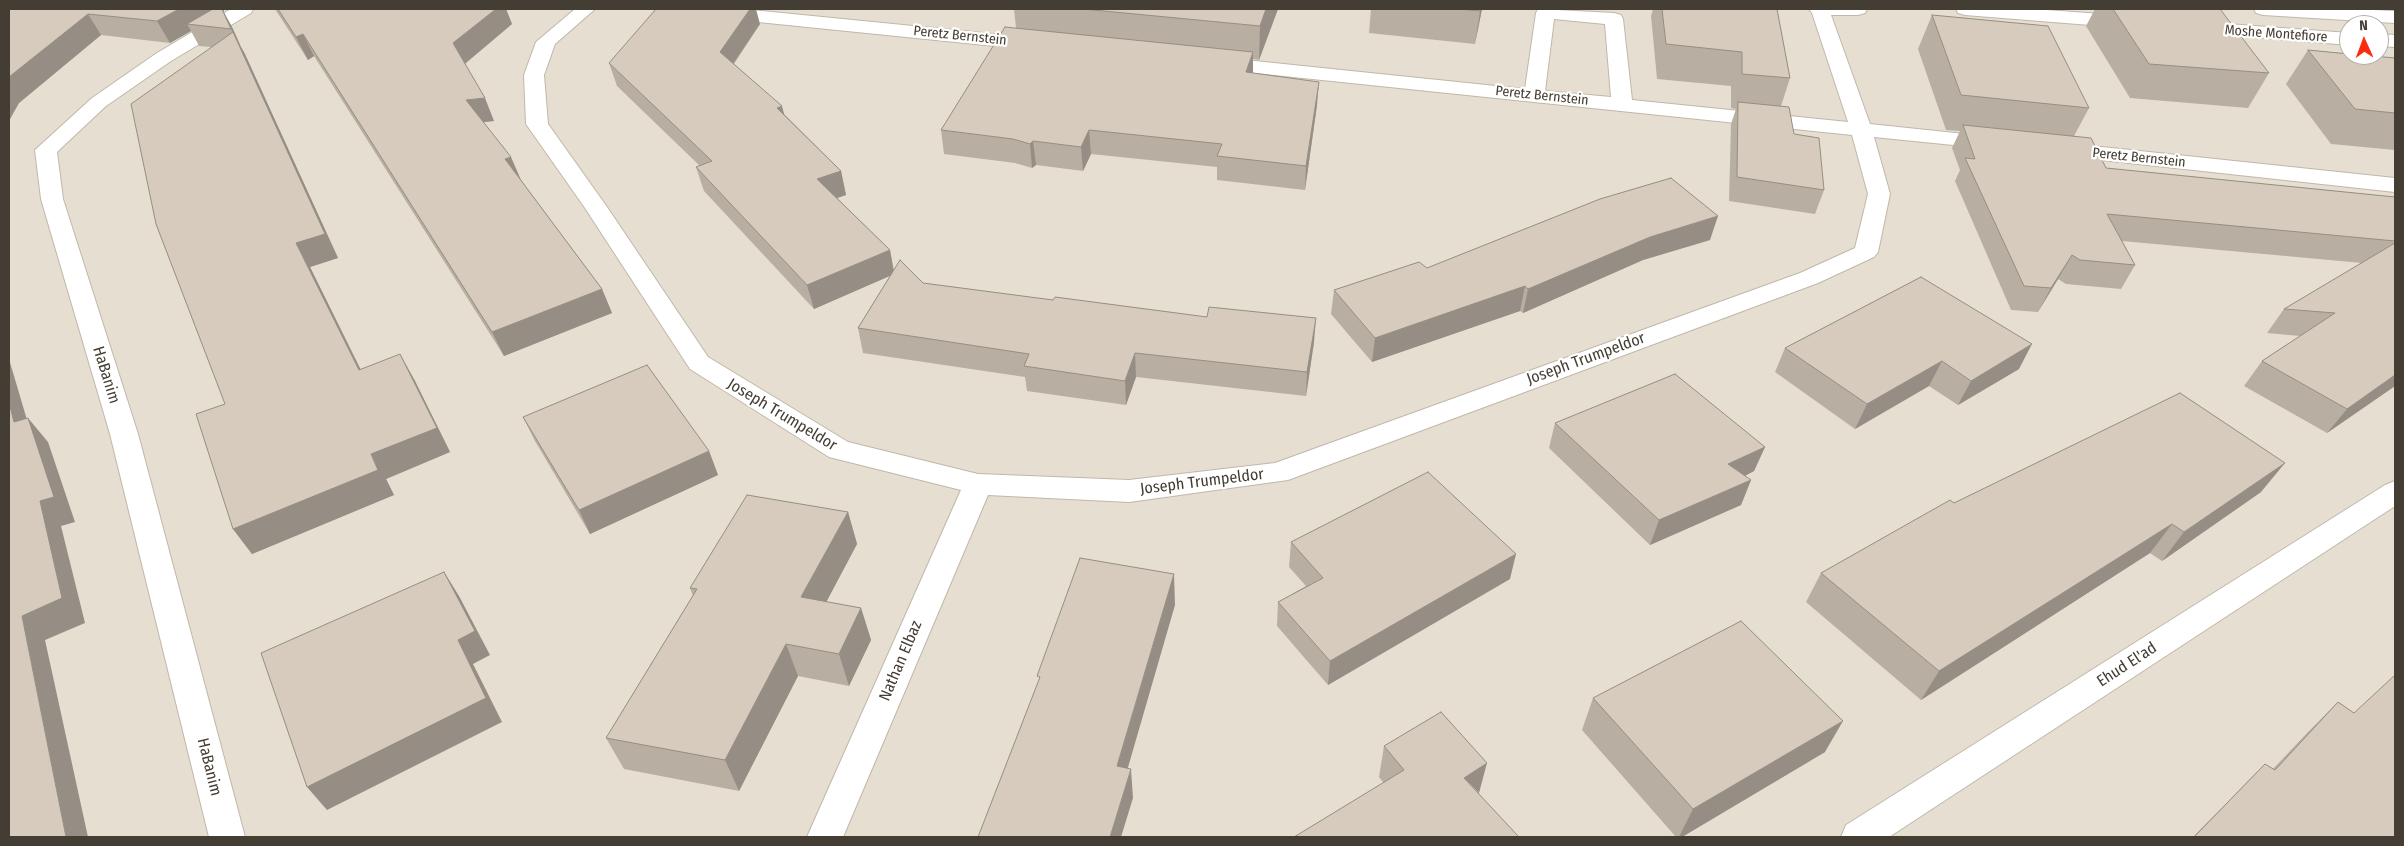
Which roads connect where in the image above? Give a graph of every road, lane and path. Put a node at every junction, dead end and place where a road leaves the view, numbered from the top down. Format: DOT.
graph roads {
  1 [pos="244,9"];
  2 [pos="586,9"];
  3 [pos="689,9"];
  4 [pos="1819,9"];
  5 [pos="1858,9"];
  6 [pos="1965,9"];
  7 [pos="2263,9"];
  8 [pos="801,14"];
  9 [pos="2395,18"];
  10 [pos="2143,23"];
  11 [pos="2183,26"];
  12 [pos="2339,38"];
  13 [pos="1058,46"];
  14 [pos="1196,61"];
  15 [pos="1534,96"];
  16 [pos="1622,105"];
  17 [pos="1862,129"];
  18 [pos="2010,145"];
  19 [pos="2049,149"];
  20 [pos="2395,185"];
  21 [pos="978,484"];
  22 [pos="2395,492"];
  23 [pos="227,837"];
  24 [pos="825,837"];
  25 [pos="1859,837"];
  1 -- 23 [label="street, HaBanim"];
  2 -- 21 [label="street, Joseph Trumpeldor"];
  3 -- 8 [label="street, Peretz Bernstein"];
  4 -- 5 [label="street"];
  4 -- 17 [label="street, Joseph Trumpeldor"];
  6 -- 10 [label="street"];
  7 -- 9 [label="street, Moshe Montefiore"];
  8 -- 13 [label="street, Peretz Bernstein"];
  11 -- 12 [label="street, Moshe Montefiore"];
  14 -- 15 [label="street, Peretz Bernstein"];
  15 -- 16 [label="street, Peretz Bernstein"];
  15 -- 16 [label="street"];
  16 -- 17 [label="street, Peretz Bernstein"];
  17 -- 18 [label="street, Peretz Bernstein"];
  17 -- 21 [label="street, Joseph Trumpeldor"];
  19 -- 20 [label="street, Peretz Bernstein"];
  21 -- 24 [label="street, Nathan Elbaz"];
  22 -- 25 [label="street, Ehud El'ad"];
}
